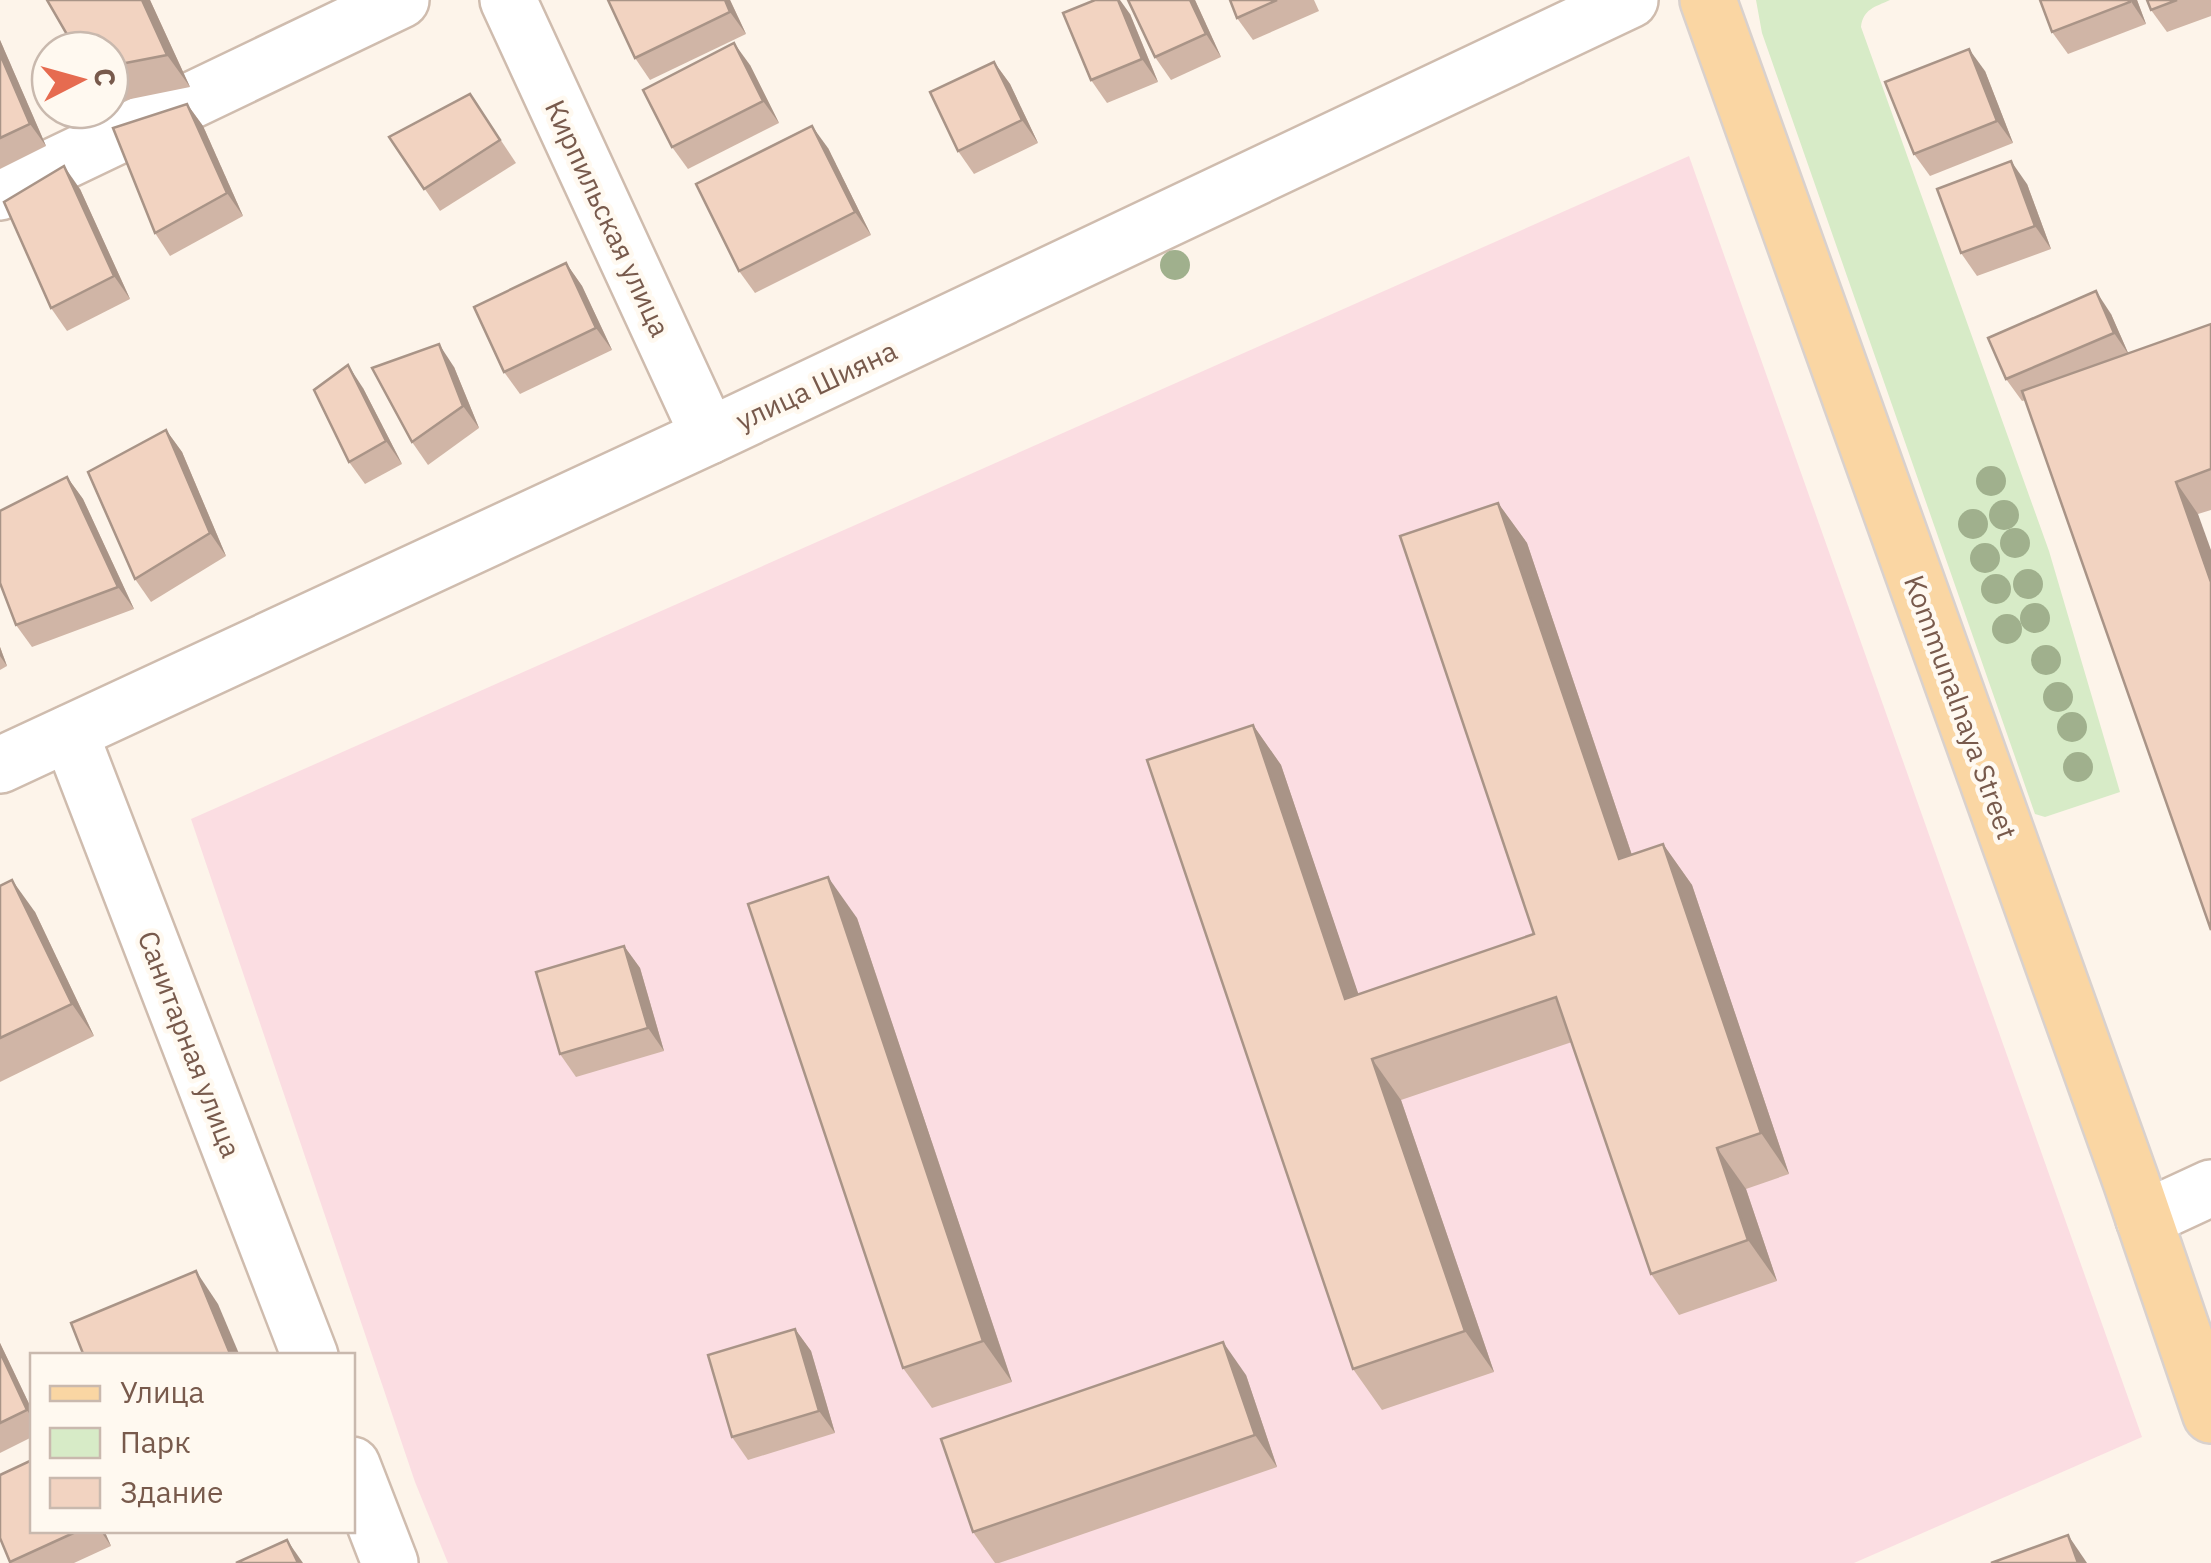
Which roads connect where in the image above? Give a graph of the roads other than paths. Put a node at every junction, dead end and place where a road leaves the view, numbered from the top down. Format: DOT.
graph roads {
  1 [pos="401,0"];
  2 [pos="508,0"];
  3 [pos="1630,0"];
  4 [pos="1708,0"];
  5 [pos="0,192"];
  6 [pos="709,436"];
  7 [pos="70,734"];
  8 [pos="0,766"];
  9 [pos="2211,1188"];
  10 [pos="2144,1219"];
  11 [pos="309,1353"];
  12 [pos="2211,1415"];
  13 [pos="355,1474"];
  14 [pos="390,1563"];
  1 -- 5 [label="street"];
  2 -- 6 [label="street, Кирпильская улица"];
  3 -- 6 [label="street, улица Шияна"];
  4 -- 10 [label="main road, Kommunalnaya Street"];
  6 -- 7 [label="street, улица Шияна"];
  7 -- 8 [label="street, улица Шияна"];
  7 -- 11 [label="street, Санитарная улица"];
  9 -- 10 [label="street"];
  10 -- 12 [label="main road, Kommunalnaya Street"];
  13 -- 14 [label="street"];
}
